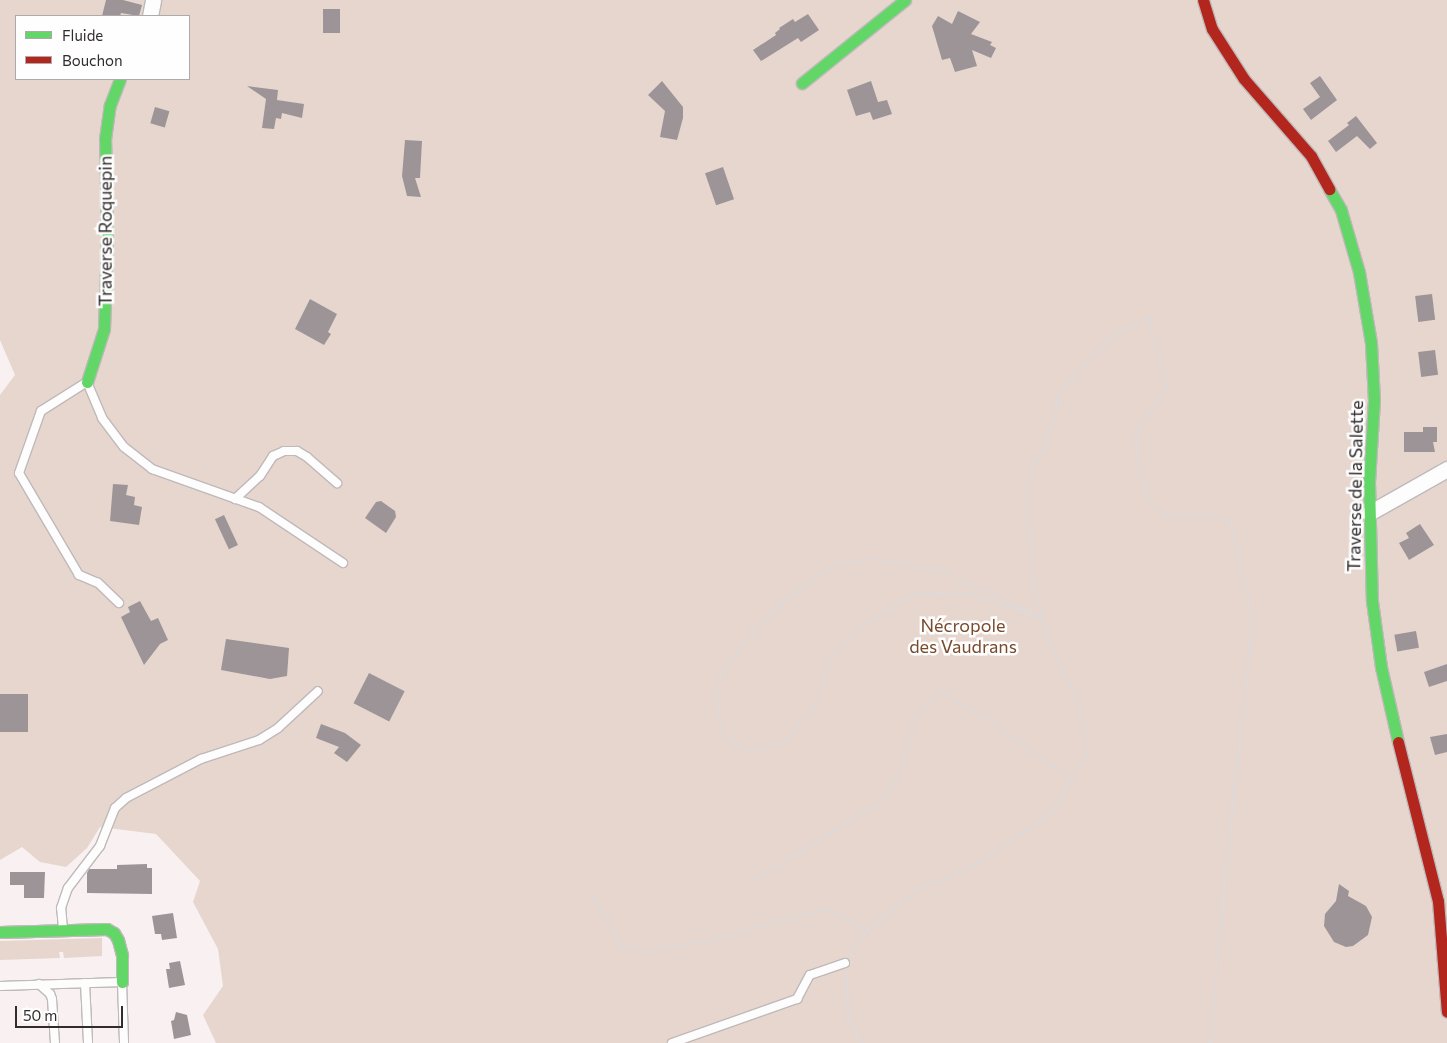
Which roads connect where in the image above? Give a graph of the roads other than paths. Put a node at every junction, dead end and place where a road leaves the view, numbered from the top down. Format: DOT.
graph roads {
  1 [pos="152,0"];
  2 [pos="905,0"];
  3 [pos="1203,0"];
  4 [pos="150,15"];
  5 [pos="120,80"];
  6 [pos="802,83"];
  7 [pos="87,382"];
  8 [pos="1447,468"];
  9 [pos="337,483"];
  10 [pos="235,499"];
  11 [pos="1370,513"];
  12 [pos="343,563"];
  13 [pos="119,603"];
  14 [pos="318,691"];
  15 [pos="63,929"];
  16 [pos="0,932"];
  17 [pos="845,963"];
  18 [pos="122,982"];
  19 [pos="85,983"];
  20 [pos="38,984"];
  21 [pos="0,986"];
  22 [pos="1447,1012"];
  23 [pos="55,1043"];
  24 [pos="88,1043"];
  25 [pos="124,1043"];
  26 [pos="672,1043"];
  1 -- 4 [label="street"];
  2 -- 6 [label="street"];
  3 -- 11 [label="street, Traverse de la Salette"];
  5 -- 7 [label="street, Traverse Roquepin"];
  7 -- 10 [label="lane"];
  7 -- 13 [label="lane"];
  8 -- 11 [label="street"];
  9 -- 10 [label="lane"];
  10 -- 12 [label="lane"];
  11 -- 22 [label="street, Traverse de la Salette"];
  14 -- 15 [label="lane"];
  15 -- 16 [label="street"];
  15 -- 18 [label="street"];
  17 -- 26 [label="lane"];
  18 -- 19 [label="lane"];
  18 -- 25 [label="lane"];
  19 -- 20 [label="lane"];
  19 -- 24 [label="lane"];
  20 -- 21 [label="lane"];
  20 -- 23 [label="lane"];
}
